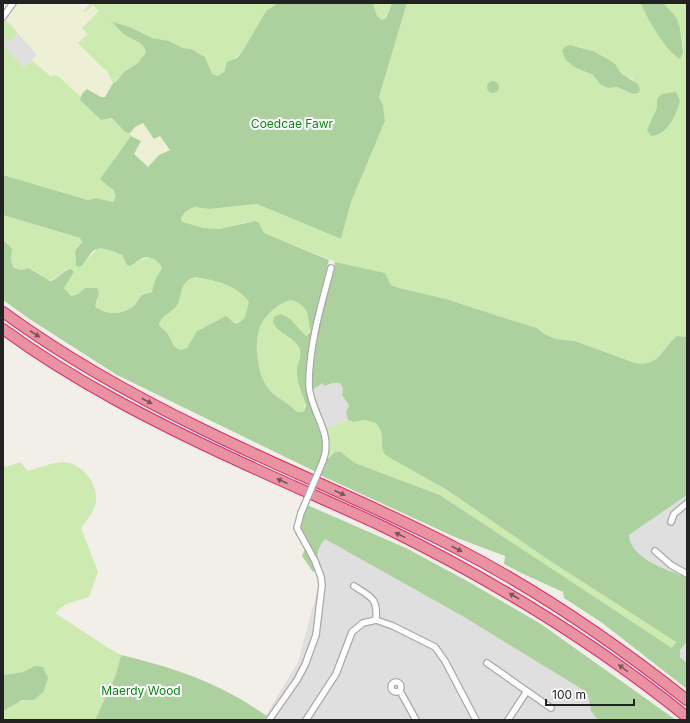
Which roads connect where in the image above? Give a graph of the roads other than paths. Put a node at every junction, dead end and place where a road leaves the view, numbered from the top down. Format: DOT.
graph roads {
  1 [pos="13,3"];
  2 [pos="3,17"];
  3 [pos="331,268"];
  4 [pos="3,312"];
  5 [pos="3,329"];
  6 [pos="687,503"];
  7 [pos="671,522"];
  8 [pos="655,550"];
  9 [pos="687,574"];
  10 [pos="354,586"];
  11 [pos="376,620"];
  12 [pos="487,663"];
  13 [pos="400,691"];
  14 [pos="528,691"];
  15 [pos="687,700"];
  16 [pos="550,708"];
  17 [pos="687,717"];
  18 [pos="269,720"];
  19 [pos="306,720"];
  20 [pos="416,720"];
  21 [pos="476,720"];
  22 [pos="508,720"];
  1 -- 2 [label="street"];
  3 -- 18 [label="street, bridge"];
  4 -- 15 [label="highway, one-way"];
  17 -- 5 [label="highway, one-way"];
  6 -- 7 [label="street"];
  8 -- 9 [label="street"];
  10 -- 11 [label="street"];
  11 -- 19 [label="street"];
  11 -- 21 [label="street"];
  12 -- 14 [label="street"];
  13 -- 20 [label="street"];
  14 -- 16 [label="street"];
  14 -- 22 [label="street"];
}
